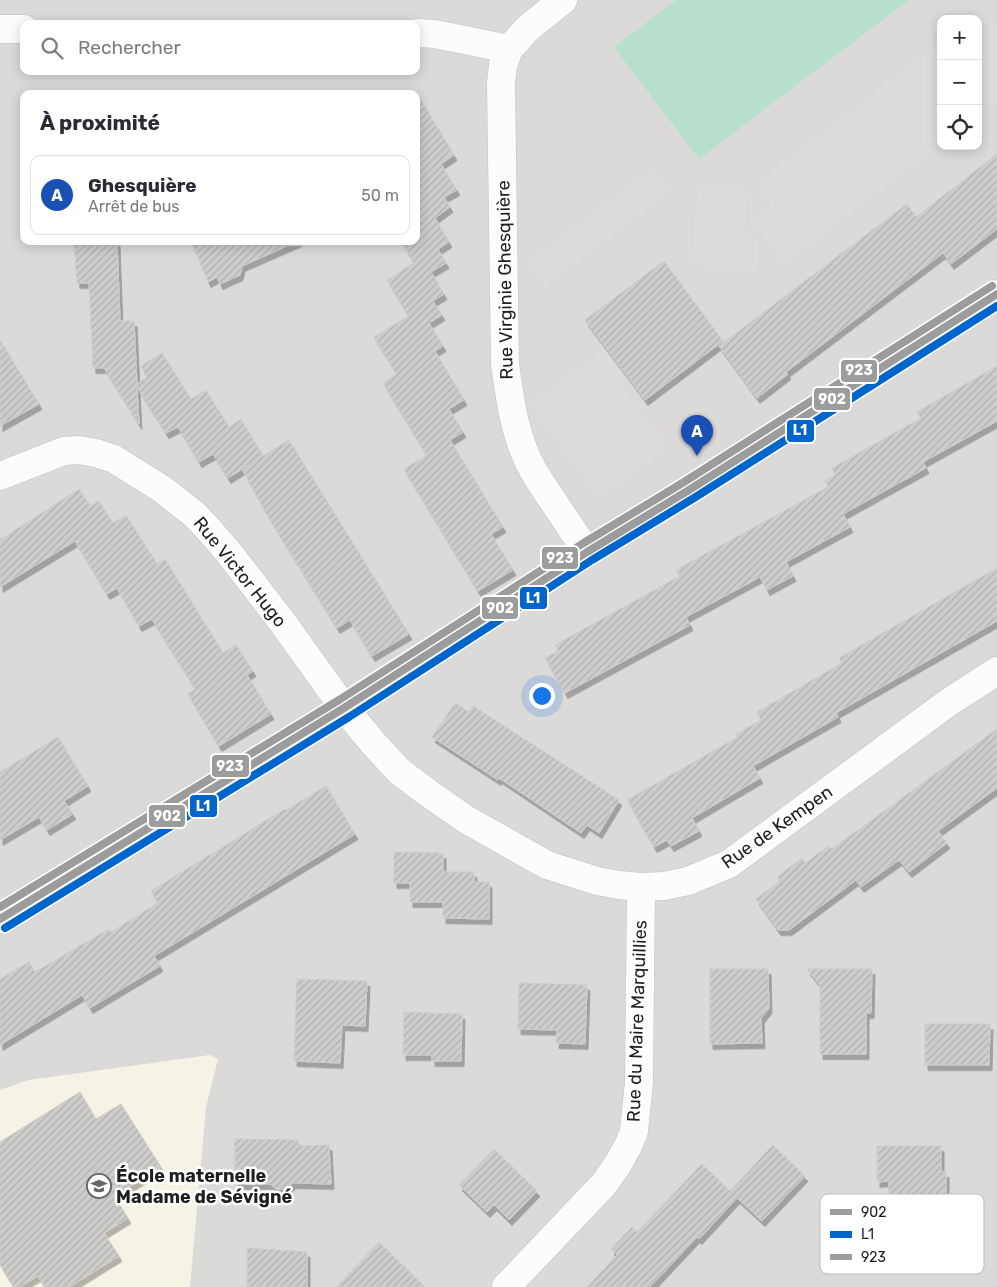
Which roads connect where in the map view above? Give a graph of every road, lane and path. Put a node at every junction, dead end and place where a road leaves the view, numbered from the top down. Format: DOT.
graph roads {
  1 [pos="563,0"];
  2 [pos="0,29"];
  3 [pos="20,29"];
  4 [pos="420,33"];
  5 [pos="509,49"];
  6 [pos="997,294"];
  7 [pos="0,476"];
  8 [pos="587,552"];
  9 [pos="997,671"];
  10 [pos="344,708"];
  11 [pos="642,887"];
  12 [pos="0,919"];
  13 [pos="506,1287"];
  1 -- 5 [label="street"];
  2 -- 3 [label="street"];
  4 -- 5 [label="street"];
  5 -- 8 [label="street, Rue Virginie Ghesquière"];
  6 -- 8 [label="street"];
  7 -- 10 [label="street, Rue Victor Hugo"];
  8 -- 10 [label="street"];
  9 -- 11 [label="street, Rue de Kempen"];
  10 -- 11 [label="street, Rue de Kempen"];
  10 -- 12 [label="street"];
  11 -- 13 [label="street, Rue du Maire Marquillies"];
}
